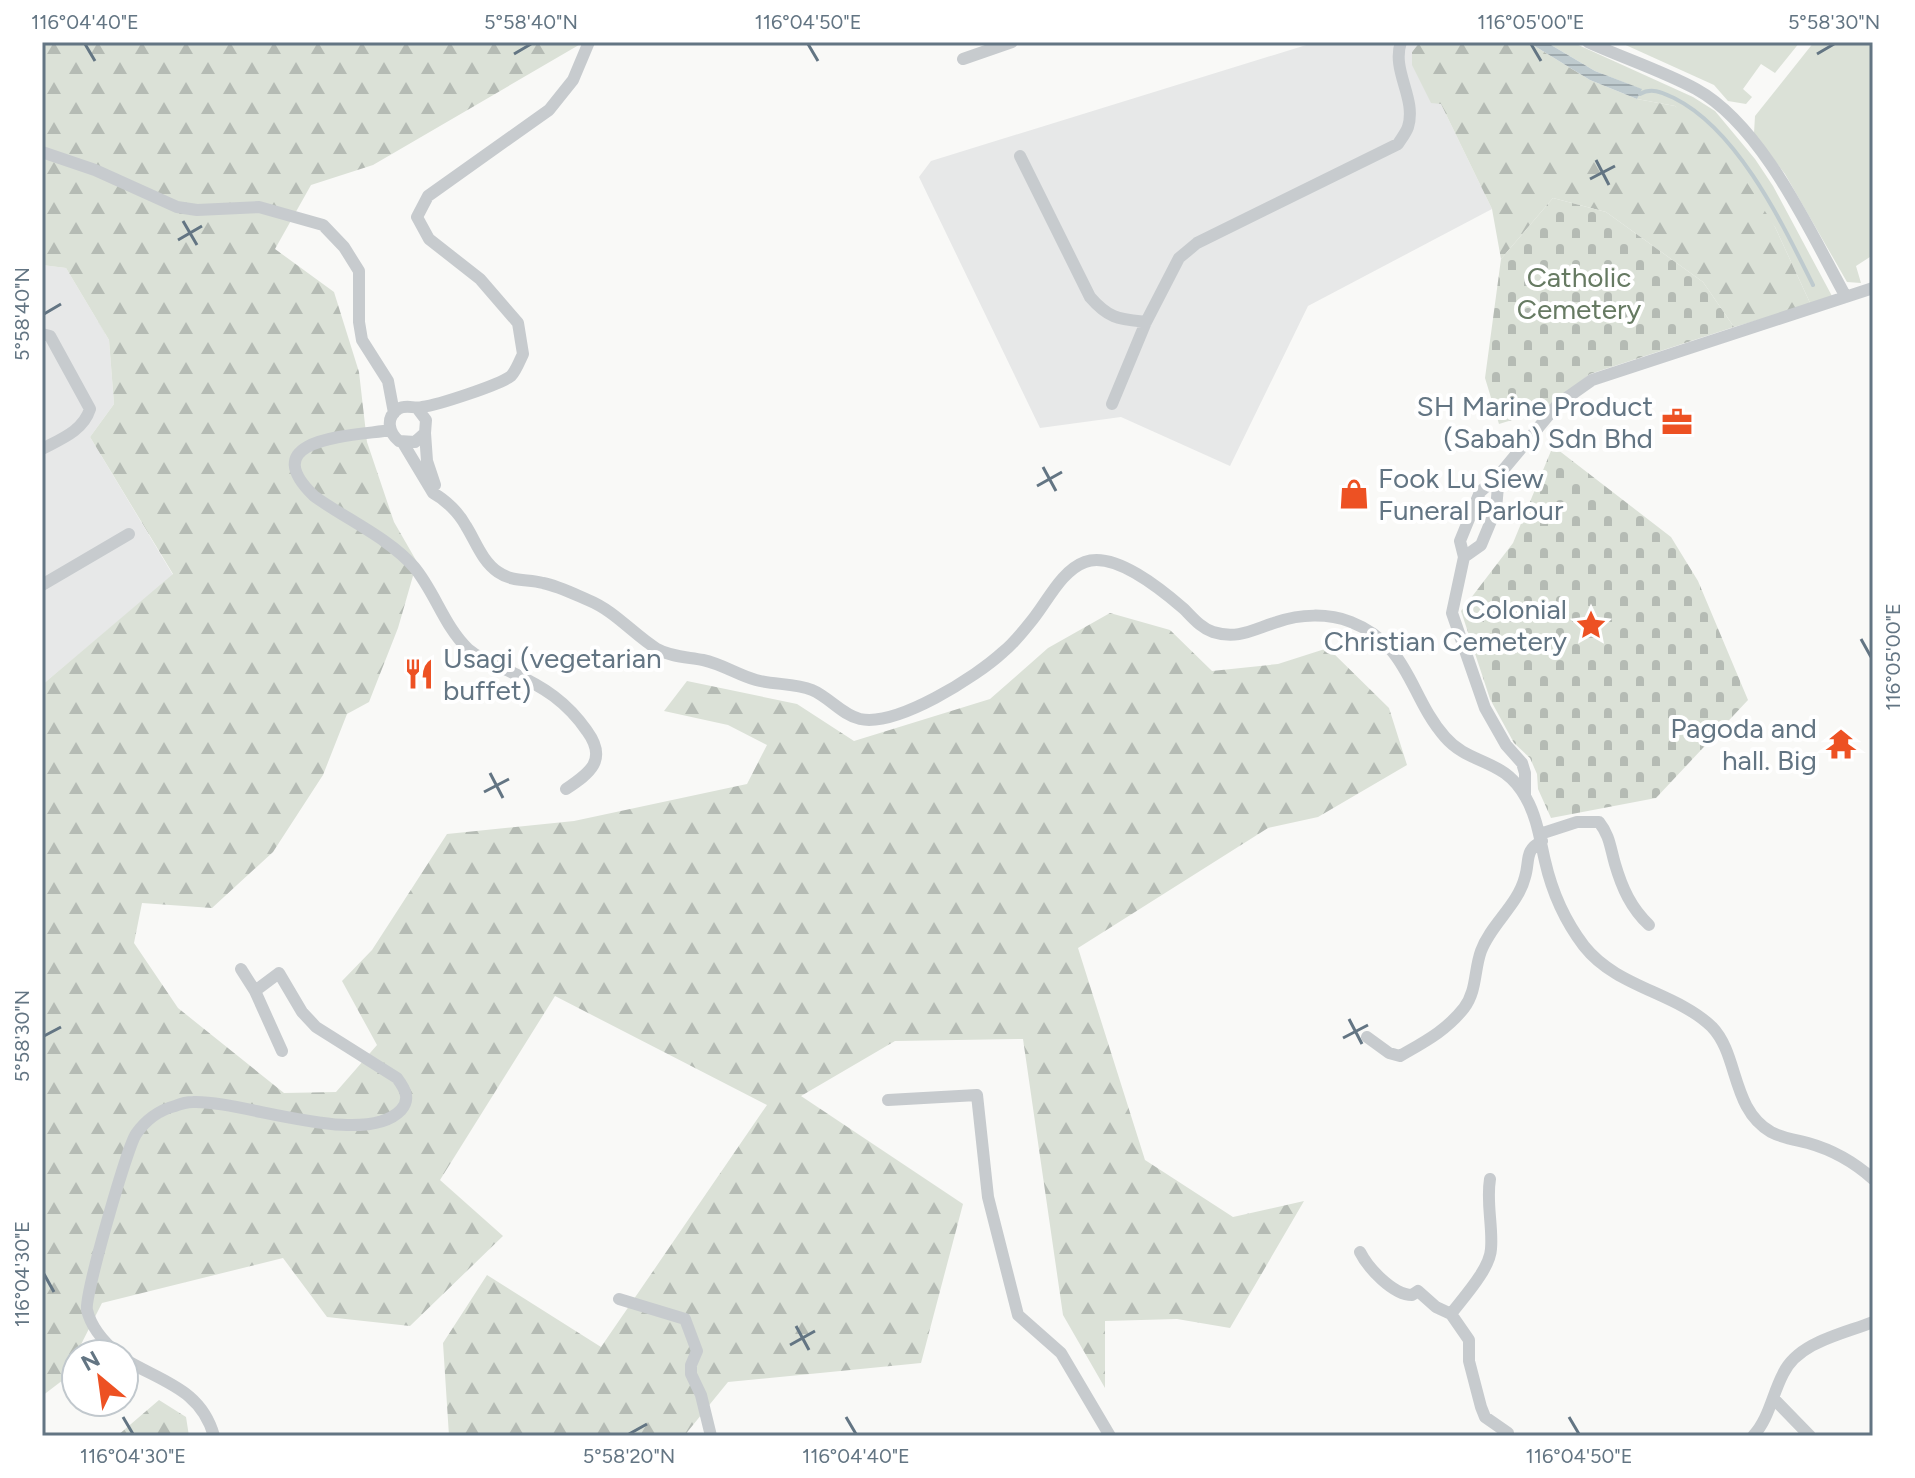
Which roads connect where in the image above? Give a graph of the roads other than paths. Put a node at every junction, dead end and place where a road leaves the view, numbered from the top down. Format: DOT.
graph roads {
  1 [pos="589,42"];
  2 [pos="1012,42"];
  3 [pos="1401,42"];
  4 [pos="1588,42"];
  5 [pos="963,59"];
  6 [pos="42,152"];
  7 [pos="1020,156"];
  8 [pos="1873,288"];
  9 [pos="1846,297"];
  10 [pos="1146,322"];
  11 [pos="42,334"];
  12 [pos="388,381"];
  13 [pos="454,399"];
  14 [pos="1112,404"];
  15 [pos="415,408"];
  16 [pos="394,413"];
  17 [pos="391,430"];
  18 [pos="426,430"];
  19 [pos="42,433"];
  20 [pos="403,443"];
  21 [pos="46,447"];
  22 [pos="1499,475"];
  23 [pos="439,496"];
  24 [pos="129,534"];
  25 [pos="1464,557"];
  26 [pos="42,585"];
  27 [pos="566,789"];
  28 [pos="1525,795"];
  29 [pos="1541,838"];
  30 [pos="1649,925"];
  31 [pos="241,969"];
  32 [pos="255,991"];
  33 [pos="1367,1037"];
  34 [pos="282,1051"];
  35 [pos="888,1100"];
  36 [pos="1490,1179"];
  37 [pos="1873,1179"];
  38 [pos="1360,1252"];
  39 [pos="619,1299"];
  40 [pos="1451,1314"];
  41 [pos="1873,1322"];
  42 [pos="100,1338"];
  43 [pos="140,1368"];
  44 [pos="1773,1398"];
  45 [pos="1756,1433"];
  46 [pos="214,1436"];
  47 [pos="711,1436"];
  48 [pos="1110,1436"];
  49 [pos="1507,1436"];
  50 [pos="1773,1436"];
  51 [pos="1810,1436"];
  1 -- 13 [label="street"];
  2 -- 5 [label="street"];
  3 -- 10 [label="street"];
  4 -- 9 [label="street"];
  6 -- 12 [label="street"];
  7 -- 10 [label="street"];
  8 -- 9 [label="street"];
  9 -- 22 [label="street"];
  10 -- 14 [label="street"];
  11 -- 21 [label="street"];
  12 -- 15 [label="street"];
  12 -- 16 [label="street"];
  13 -- 15 [label="street"];
  13 -- 18 [label="street"];
  15 -- 16 [label="street"];
  15 -- 18 [label="street"];
  16 -- 17 [label="street"];
  17 -- 20 [label="street"];
  17 -- 27 [label="street"];
  18 -- 20 [label="street"];
  18 -- 23 [label="street"];
  19 -- 21 [label="street"];
  20 -- 23 [label="street"];
  22 -- 25 [label="street"];
  22 -- 25 [label="street"];
  23 -- 28 [label="street"];
  24 -- 26 [label="street"];
  25 -- 28 [label="street"];
  28 -- 29 [label="street"];
  29 -- 30 [label="street"];
  29 -- 33 [label="street"];
  29 -- 37 [label="street"];
  31 -- 32 [label="street"];
  32 -- 34 [label="street"];
  32 -- 42 [label="street"];
  35 -- 48 [label="street"];
  36 -- 40 [label="street"];
  38 -- 40 [label="street"];
  39 -- 47 [label="street"];
  40 -- 49 [label="street"];
  41 -- 44 [label="street"];
  43 -- 46 [label="street"];
  44 -- 45 [label="street"];
  44 -- 51 [label="street"];
  45 -- 50 [label="street"];
}
